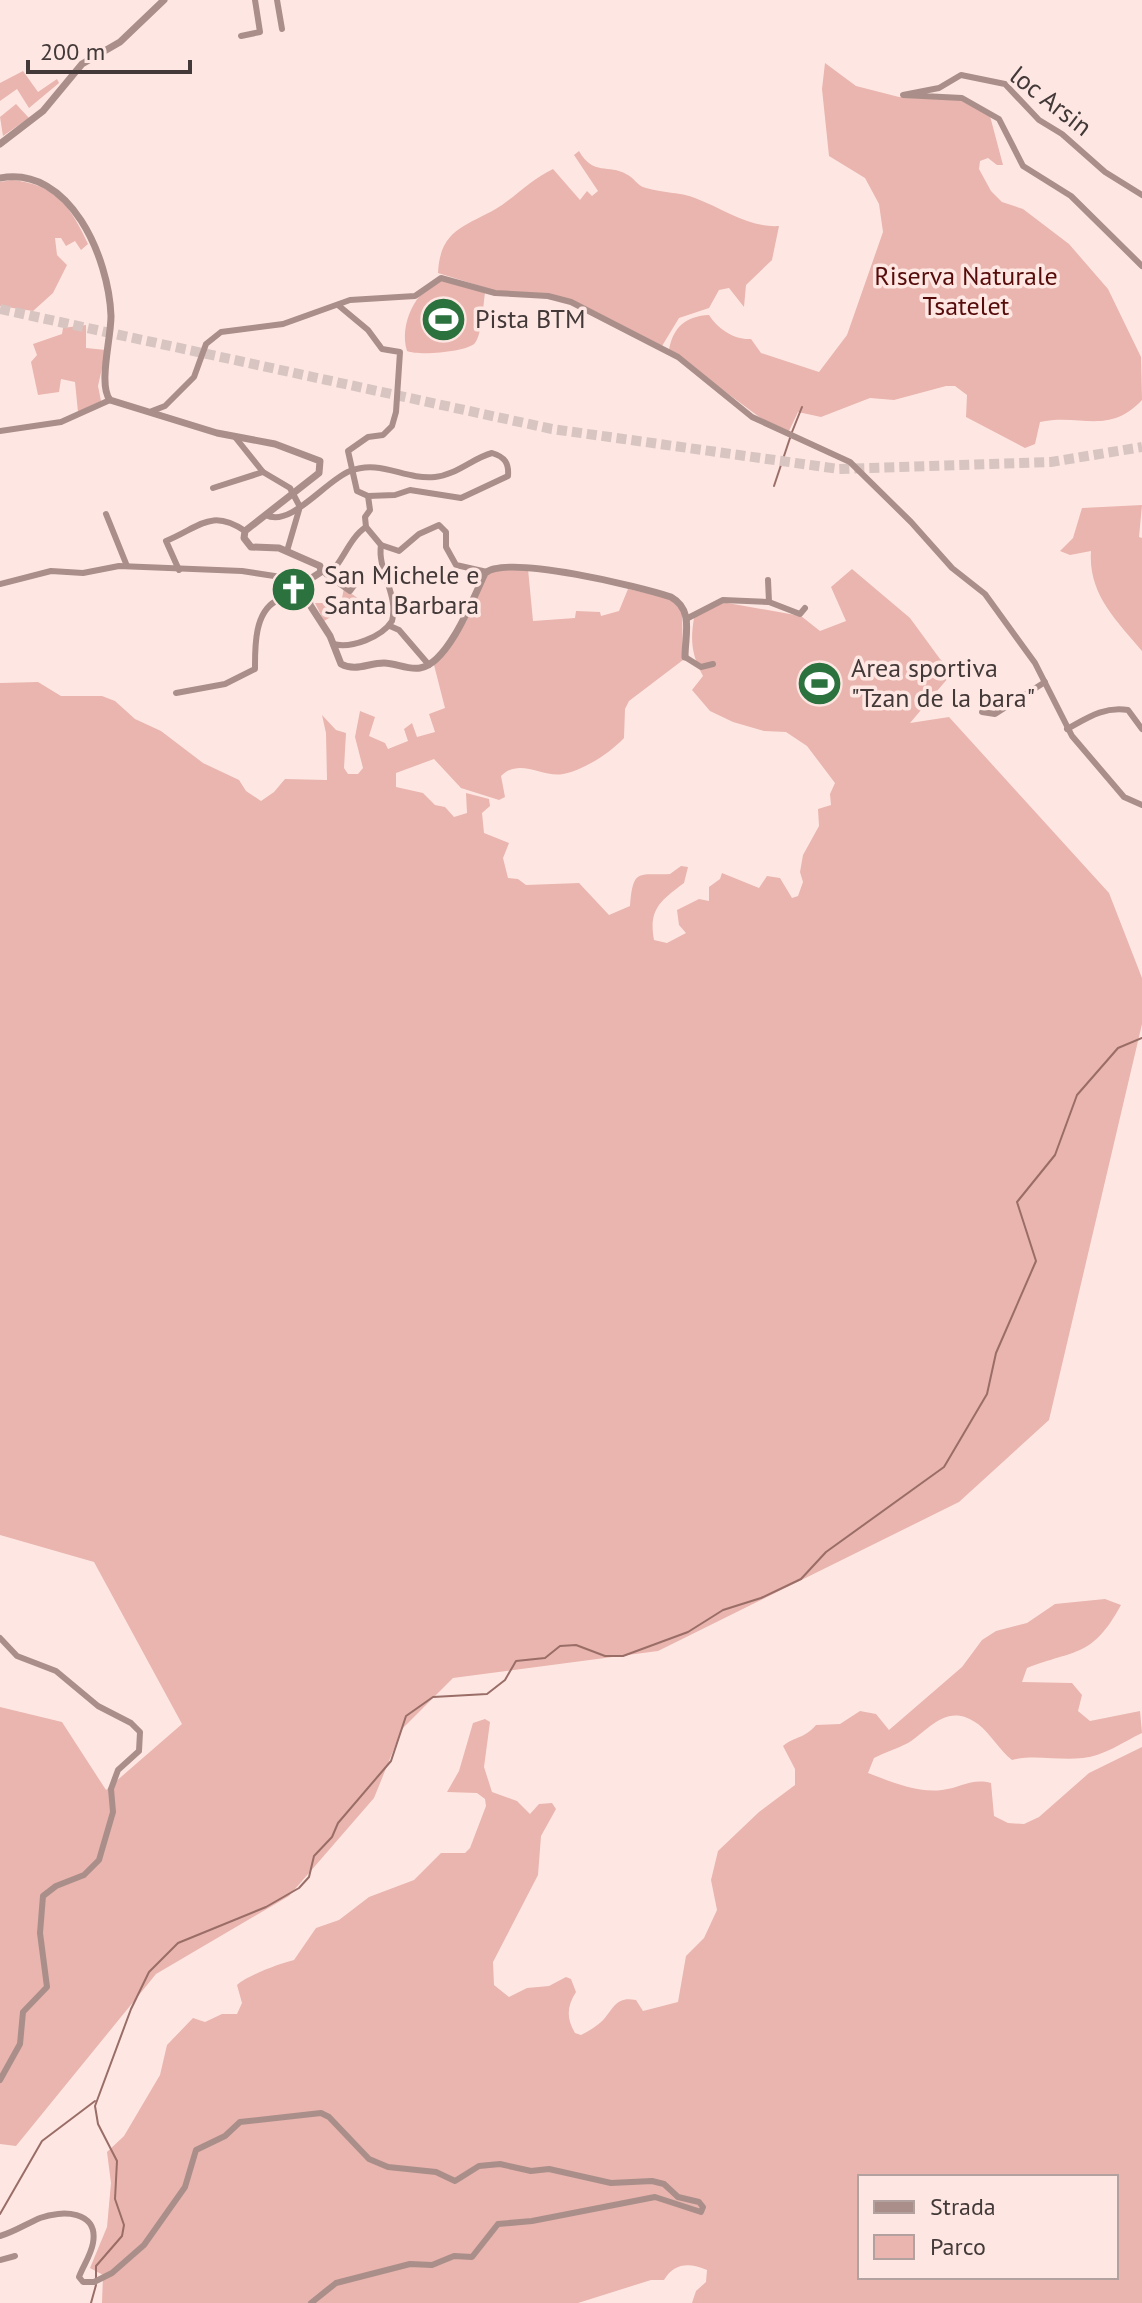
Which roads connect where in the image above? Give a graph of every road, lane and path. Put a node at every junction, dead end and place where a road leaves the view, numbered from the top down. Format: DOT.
graph roads {
  1 [pos="164,0"];
  2 [pos="255,0"];
  3 [pos="277,0"];
  4 [pos="282,29"];
  5 [pos="241,36"];
  6 [pos="0,144"];
  7 [pos="0,178"];
  8 [pos="1142,195"];
  9 [pos="1142,266"];
  10 [pos="338,305"];
  11 [pos="110,400"];
  12 [pos="152,411"];
  13 [pos="0,431"];
  14 [pos="235,437"];
  15 [pos="350,471"];
  16 [pos="263,472"];
  17 [pos="213,488"];
  18 [pos="293,494"];
  19 [pos="368,496"];
  20 [pos="300,507"];
  21 [pos="106,514"];
  22 [pos="266,515"];
  23 [pos="366,527"];
  24 [pos="245,531"];
  25 [pos="381,545"];
  26 [pos="287,551"];
  27 [pos="127,566"];
  28 [pos="179,570"];
  29 [pos="487,572"];
  30 [pos="325,574"];
  31 [pos="361,576"];
  32 [pos="768,580"];
  33 [pos="307,581"];
  34 [pos="0,584"];
  35 [pos="309,600"];
  36 [pos="769,602"];
  37 [pos="805,608"];
  38 [pos="688,618"];
  39 [pos="390,626"];
  40 [pos="333,644"];
  41 [pos="685,657"];
  42 [pos="713,664"];
  43 [pos="429,666"];
  44 [pos="1045,682"];
  45 [pos="176,693"];
  46 [pos="982,712"];
  47 [pos="1066,727"];
  48 [pos="1142,729"];
  49 [pos="1142,805"];
  50 [pos="0,1638"];
  51 [pos="0,2080"];
  52 [pos="0,2236"];
  53 [pos="15,2256"];
  54 [pos="0,2260"];
  55 [pos="311,2303"];
  1 -- 6 [label="street"];
  2 -- 5 [label="street"];
  3 -- 4 [label="street"];
  7 -- 11 [label="street"];
  8 -- 9 [label="street, loc Arsin"];
  10 -- 12 [label="street"];
  10 -- 15 [label="street"];
  10 -- 44 [label="street"];
  11 -- 12 [label="street"];
  11 -- 13 [label="street"];
  12 -- 14 [label="street"];
  14 -- 16 [label="street"];
  14 -- 18 [label="street"];
  15 -- 19 [label="street"];
  15 -- 19 [label="street"];
  15 -- 20 [label="street"];
  16 -- 17 [label="street"];
  16 -- 18 [label="street"];
  18 -- 20 [label="street"];
  18 -- 22 [label="street"];
  19 -- 23 [label="street"];
  20 -- 22 [label="street"];
  20 -- 26 [label="street"];
  21 -- 27 [label="street"];
  22 -- 24 [label="street"];
  23 -- 25 [label="street"];
  23 -- 30 [label="street"];
  24 -- 26 [label="street"];
  24 -- 28 [label="street"];
  25 -- 29 [label="street"];
  25 -- 39 [label="street"];
  26 -- 30 [label="street"];
  27 -- 28 [label="street"];
  27 -- 34 [label="street"];
  28 -- 33 [label="street"];
  29 -- 38 [label="street"];
  29 -- 43 [label="street"];
  30 -- 31 [label="street"];
  30 -- 33 [label="street"];
  32 -- 36 [label="street"];
  33 -- 35 [label="street"];
  35 -- 40 [label="street"];
  35 -- 45 [label="street"];
  36 -- 37 [label="street"];
  36 -- 38 [label="street"];
  38 -- 41 [label="street"];
  39 -- 40 [label="street"];
  39 -- 43 [label="street"];
  40 -- 43 [label="street"];
  41 -- 42 [label="street"];
  44 -- 46 [label="street"];
  44 -- 47 [label="street"];
  47 -- 48 [label="street"];
  47 -- 49 [label="street"];
  50 -- 51 [label="street"];
  52 -- 55 [label="street"];
  53 -- 54 [label="street"];
}
